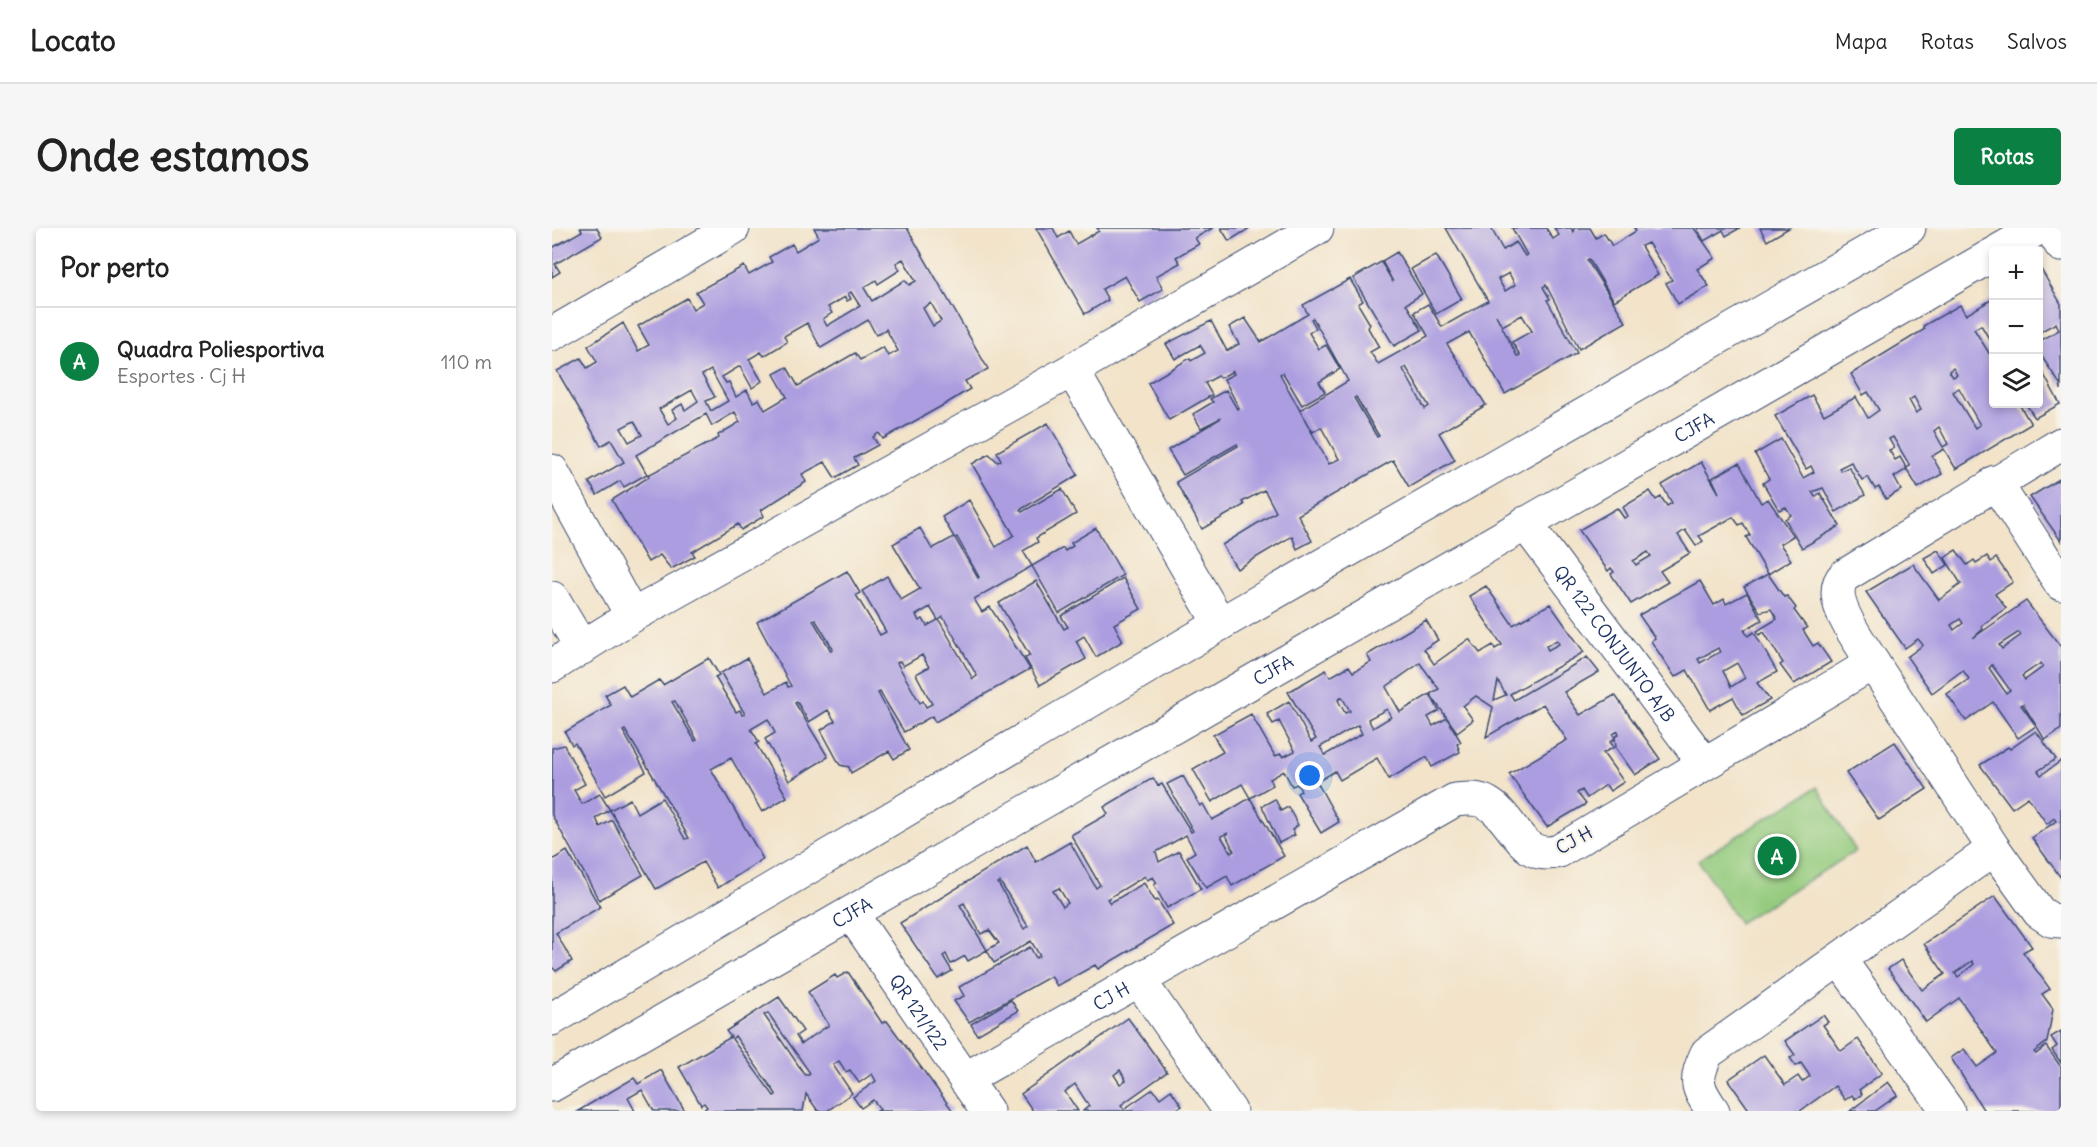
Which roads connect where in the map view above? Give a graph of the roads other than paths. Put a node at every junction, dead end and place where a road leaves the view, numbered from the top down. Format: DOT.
graph roads {
  1 [pos="734,228"];
  2 [pos="1317,228"];
  3 [pos="1909,228"];
  4 [pos="2039,228"];
  5 [pos="2051,228"];
  6 [pos="2061,245"];
  7 [pos="2007,246"];
  8 [pos="1989,257"];
  9 [pos="552,334"];
  10 [pos="1072,370"];
  11 [pos="2061,444"];
  12 [pos="552,471"];
  13 [pos="1995,482"];
  14 [pos="1525,523"];
  15 [pos="2061,584"];
  16 [pos="552,598"];
  17 [pos="632,616"];
  18 [pos="1220,624"];
  19 [pos="582,648"];
  20 [pos="1873,663"];
  21 [pos="552,666"];
  22 [pos="1704,763"];
  23 [pos="1994,849"];
  24 [pos="851,913"];
  25 [pos="2061,921"];
  26 [pos="1840,960"];
  27 [pos="1139,980"];
  28 [pos="552,1019"];
  29 [pos="965,1079"];
  30 [pos="552,1085"];
  31 [pos="987,1111"];
  32 [pos="1230,1111"];
  33 [pos="1713,1111"];
  34 [pos="1948,1111"];
  1 -- 9 [label="street"];
  2 -- 10 [label="street"];
  3 -- 18 [label="street"];
  4 -- 7 [label="street"];
  5 -- 6 [label="street"];
  8 -- 14 [label="street, CJFA"];
  10 -- 17 [label="street"];
  10 -- 18 [label="street"];
  11 -- 13 [label="street"];
  12 -- 17 [label="street"];
  13 -- 15 [label="street"];
  13 -- 20 [label="street"];
  14 -- 22 [label="street, QR 122 CONJUNTO A/B"];
  14 -- 24 [label="street, CJFA"];
  16 -- 19 [label="street"];
  17 -- 19 [label="street"];
  18 -- 28 [label="street"];
  19 -- 21 [label="street"];
  20 -- 22 [label="street, CJ H"];
  20 -- 23 [label="street"];
  22 -- 27 [label="street, CJ H"];
  23 -- 25 [label="street"];
  23 -- 26 [label="street"];
  24 -- 29 [label="street, QR 121/122"];
  24 -- 30 [label="street, CJFA"];
  26 -- 33 [label="street"];
  26 -- 34 [label="street"];
  27 -- 29 [label="street, CJ H"];
  27 -- 32 [label="street"];
  29 -- 31 [label="street, QR 121/122"];
}
